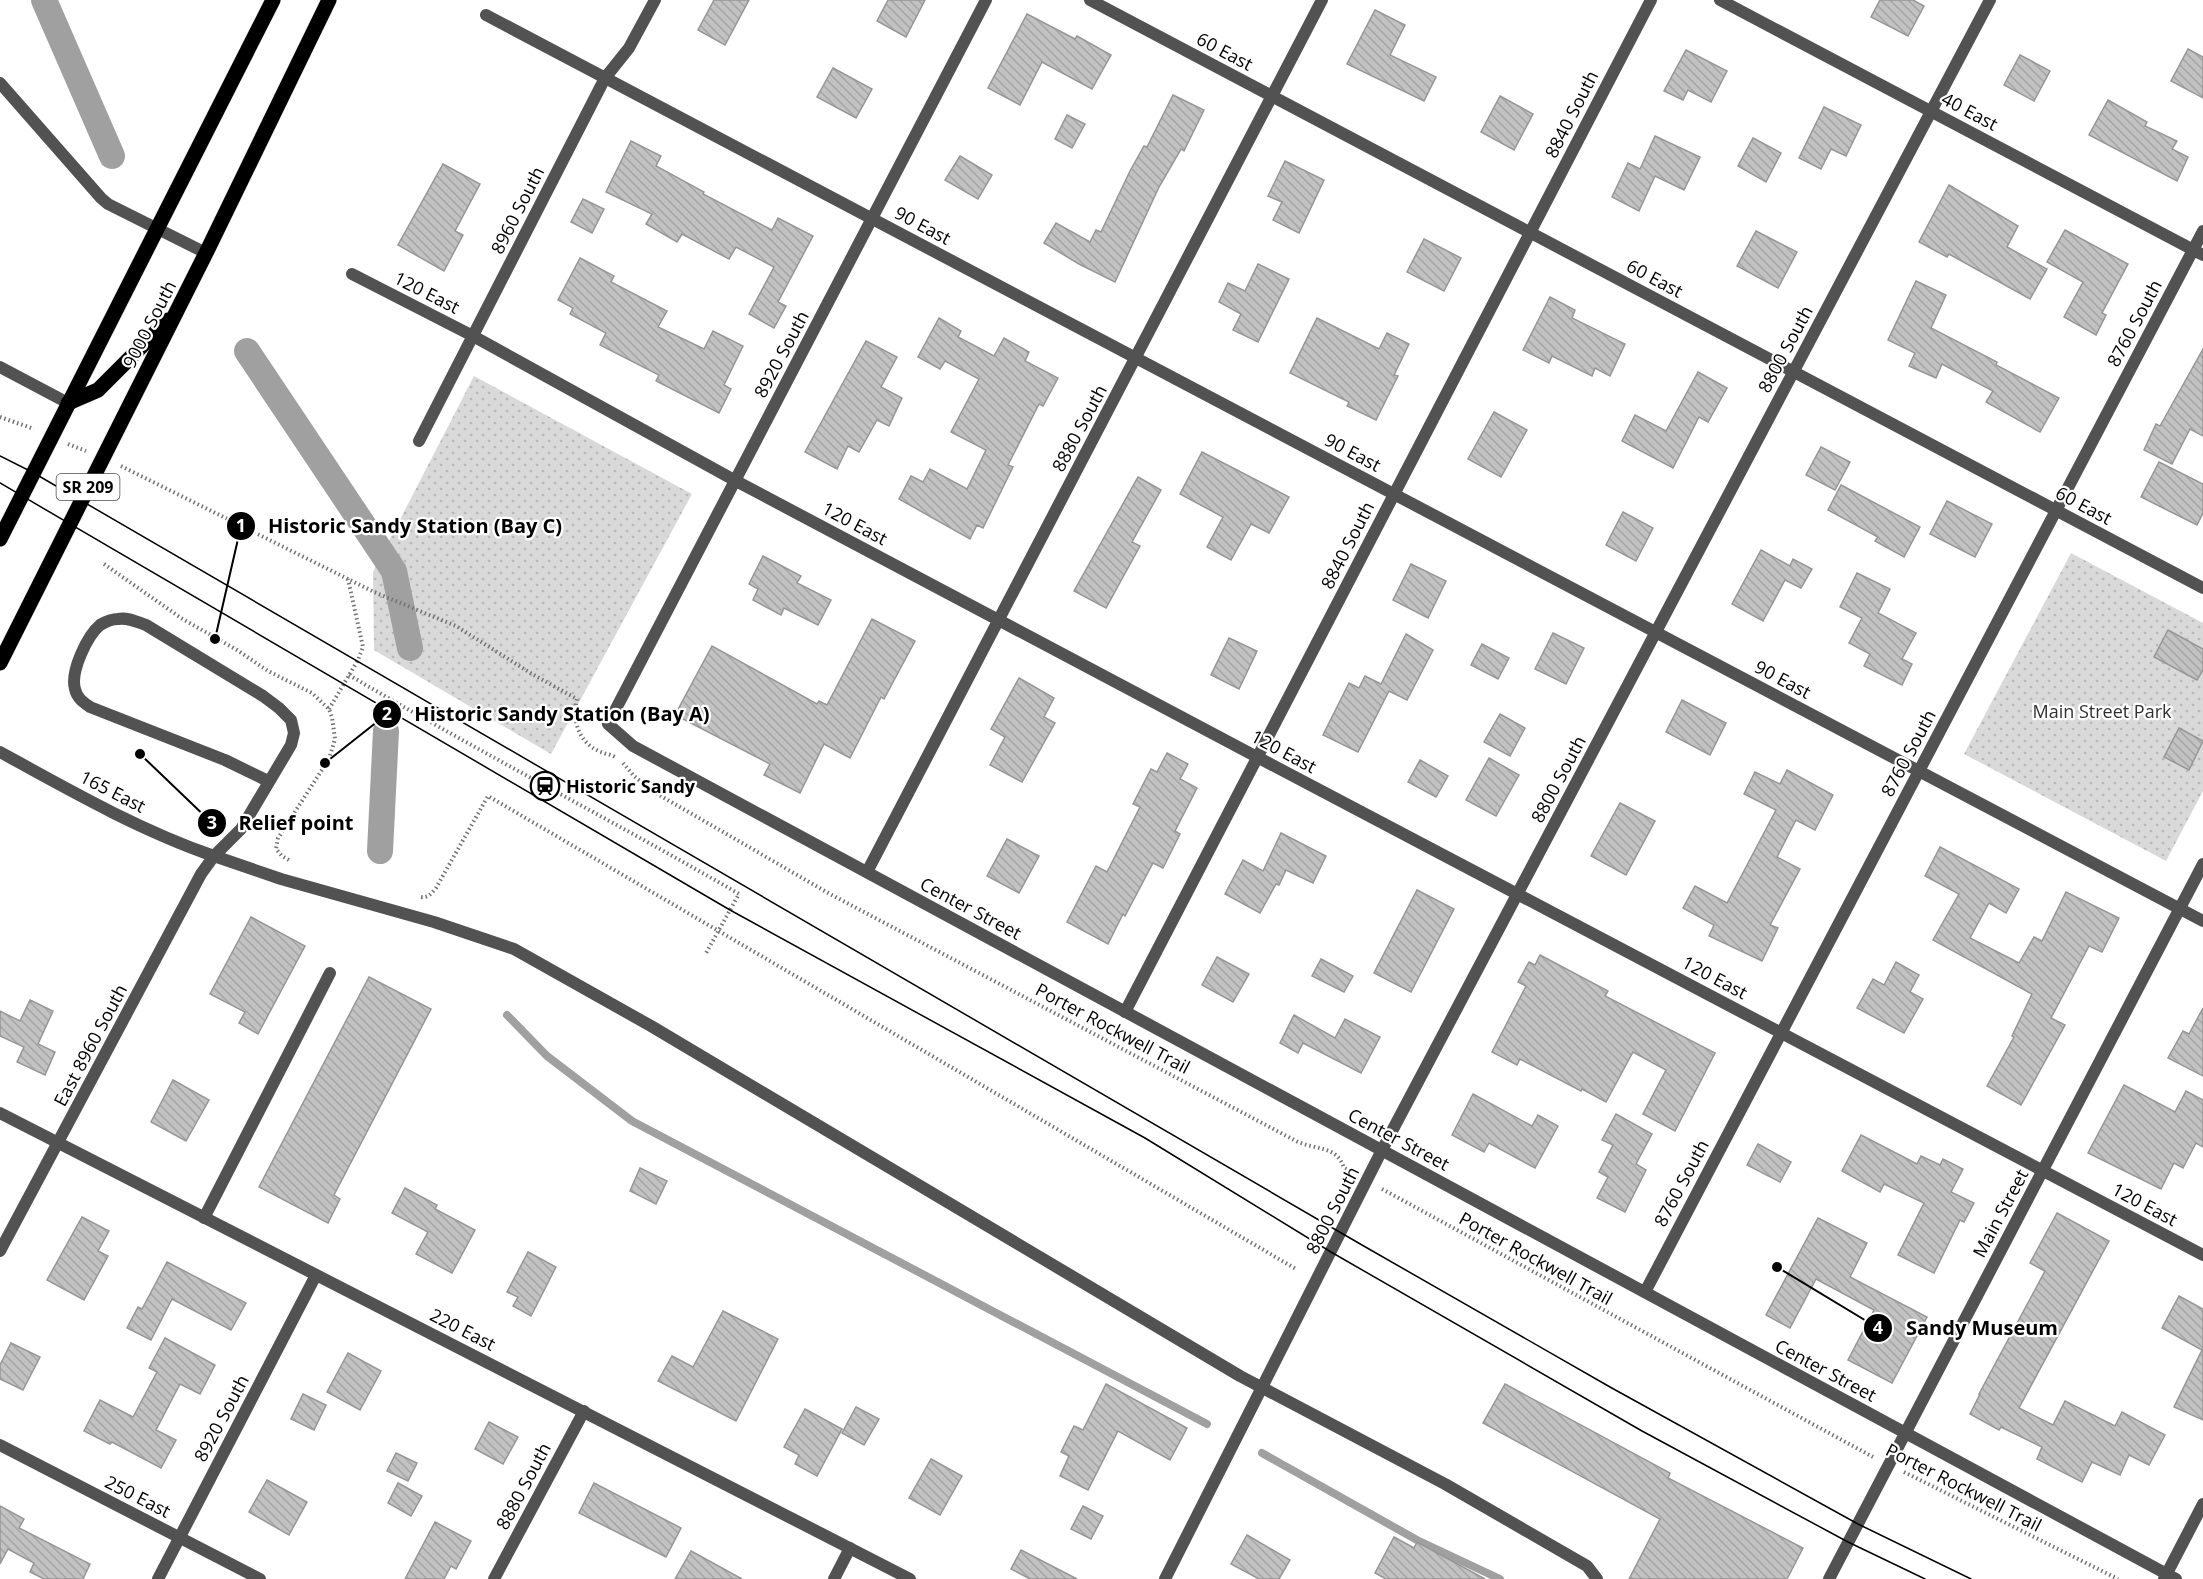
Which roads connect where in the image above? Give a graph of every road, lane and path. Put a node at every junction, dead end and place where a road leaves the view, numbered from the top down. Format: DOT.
graph roads {
  1 [pos="273,0"];
  2 [pos="655,0"];
  3 [pos="987,0"];
  4 [pos="1090,0"];
  5 [pos="1322,0"];
  6 [pos="1651,0"];
  7 [pos="1720,0"];
  8 [pos="1990,0"];
  9 [pos="326,5"];
  10 [pos="486,15"];
  11 [pos="605,78"];
  12 [pos="0,83"];
  13 [pos="1272,96"];
  14 [pos="1931,111"];
  15 [pos="872,219"];
  16 [pos="157,229"];
  17 [pos="2203,231"];
  18 [pos="1530,233"];
  19 [pos="2198,252"];
  20 [pos="206,253"];
  21 [pos="352,274"];
  22 [pos="177,311"];
  23 [pos="473,336"];
  24 [pos="1136,358"];
  25 [pos="0,367"];
  26 [pos="1794,372"];
  27 [pos="68,403"];
  28 [pos="0,417"];
  29 [pos="51,436"];
  30 [pos="419,441"];
  31 [pos="103,458"];
  32 [pos="736,480"];
  33 [pos="1394,494"];
  34 [pos="2056,510"];
  35 [pos="0,539"];
  36 [pos="104,564"];
  37 [pos="348,578"];
  38 [pos="2203,588"];
  39 [pos="999,619"];
  40 [pos="1656,632"];
  41 [pos="0,663"];
  42 [pos="349,675"];
  43 [pos="329,709"];
  44 [pos="608,724"];
  45 [pos="0,752"];
  46 [pos="1257,758"];
  47 [pos="1919,771"];
  48 [pos="268,781"];
  49 [pos="214,856"];
  50 [pos="298,863"];
  51 [pos="2203,864"];
  52 [pos="867,872"];
  53 [pos="1518,893"];
  54 [pos="418,897"];
  55 [pos="2180,909"];
  56 [pos="2203,921"];
  57 [pos="718,931"];
  58 [pos="705,955"];
  59 [pos="330,973"];
  60 [pos="1125,1012"];
  61 [pos="1781,1032"];
  62 [pos="0,1113"];
  63 [pos="58,1143"];
  64 [pos="1382,1150"];
  65 [pos="2043,1170"];
  66 [pos="1367,1181"];
  67 [pos="204,1218"];
  68 [pos="0,1251"];
  69 [pos="2203,1255"];
  70 [pos="1296,1269"];
  71 [pos="316,1275"];
  72 [pos="1644,1292"];
  73 [pos="1262,1388"];
  74 [pos="584,1411"];
  75 [pos="1905,1433"];
  76 [pos="0,1445"];
  77 [pos="1889,1464"];
  78 [pos="2203,1504"];
  79 [pos="179,1538"];
  80 [pos="850,1548"];
  81 [pos="2169,1577"];
  82 [pos="158,1579"];
  83 [pos="260,1579"];
  84 [pos="494,1579"];
  85 [pos="834,1579"];
  86 [pos="910,1579"];
  87 [pos="1165,1579"];
  88 [pos="1597,1579"];
  89 [pos="1829,1579"];
  90 [pos="2118,1579"];
  1 -- 16 [label="main road, 9000 South / SR 209"];
  2 -- 11 [label="street, 8960 South"];
  3 -- 15 [label="street, 8920 South"];
  4 -- 13 [label="street, 60 East"];
  5 -- 13 [label="street, 8880 South"];
  6 -- 18 [label="street, 8840 South"];
  7 -- 14 [label="street, 40 East"];
  8 -- 14 [label="street, 8800 South"];
  9 -- 20 [label="main road, 9000 South / SR 209"];
  10 -- 11 [label="street, 90 East"];
  11 -- 15 [label="street, 90 East"];
  11 -- 23 [label="street, 8960 South"];
  12 -- 16 [label="street"];
  13 -- 18 [label="street, 60 East"];
  13 -- 24 [label="street, 8880 South"];
  14 -- 19 [label="street, 40 East"];
  14 -- 26 [label="street, 8800 South"];
  15 -- 24 [label="street, 90 East"];
  15 -- 32 [label="street, 8920 South"];
  16 -- 20 [label="street"];
  16 -- 27 [label="main road, 9000 South / SR 209"];
  17 -- 19 [label="street, 8760 South"];
  18 -- 26 [label="street, 60 East"];
  18 -- 33 [label="street, 8840 South"];
  19 -- 34 [label="street, 8760 South"];
  20 -- 22 [label="main road, 9000 South / SR 209"];
  21 -- 23 [label="street, 120 East"];
  22 -- 27 [label="main road"];
  22 -- 31 [label="main road, 9000 South / SR 209"];
  23 -- 30 [label="street, 8960 South"];
  23 -- 32 [label="street, 120 East"];
  24 -- 33 [label="street, 90 East"];
  24 -- 39 [label="street, 8880 South"];
  25 -- 27 [label="street"];
  26 -- 34 [label="street, 60 East"];
  26 -- 40 [label="street, 8800 South"];
  27 -- 29 [label="main road, 9000 South / SR 209"];
  28 -- 29 [label="path, Porter Rockwell Trail"];
  29 -- 31 [label="path, Porter Rockwell Trail"];
  29 -- 35 [label="main road, 9000 South / SR 209"];
  31 -- 37 [label="path, Porter Rockwell Trail"];
  31 -- 41 [label="main road, 9000 South / SR 209"];
  32 -- 39 [label="street, 120 East"];
  32 -- 44 [label="street, 8920 South"];
  33 -- 40 [label="street, 90 East"];
  33 -- 46 [label="street, 8840 South"];
  34 -- 38 [label="street, 60 East"];
  34 -- 47 [label="street, 8760 South"];
  36 -- 43 [label="path"];
  37 -- 42 [label="path"];
  37 -- 66 [label="path, Porter Rockwell Trail"];
  39 -- 46 [label="street, 120 East"];
  39 -- 52 [label="street, 8880 South"];
  40 -- 47 [label="street, 90 East"];
  40 -- 53 [label="street, 8800 South"];
  42 -- 43 [label="path"];
  42 -- 57 [label="path"];
  43 -- 50 [label="path"];
  44 -- 52 [label="street, Center Street"];
  45 -- 49 [label="street, 165 East"];
  46 -- 53 [label="street, 120 East"];
  46 -- 60 [label="street, 8840 South"];
  47 -- 55 [label="street, 90 East"];
  47 -- 61 [label="street, 8760 South"];
  48 -- 48 [label="street, East 8960 South"];
  48 -- 49 [label="street, East 8960 South"];
  49 -- 63 [label="street, East 8960 South"];
  49 -- 73 [label="street, 165 East"];
  51 -- 55 [label="street, Main Street"];
  52 -- 60 [label="street, Center Street"];
  53 -- 61 [label="street, 120 East"];
  53 -- 64 [label="street, 8800 South"];
  54 -- 57 [label="path"];
  55 -- 56 [label="street, 90 East"];
  55 -- 65 [label="street, Main Street"];
  57 -- 58 [label="path"];
  57 -- 70 [label="path"];
  59 -- 67 [label="street"];
  60 -- 64 [label="street, Center Street"];
  61 -- 65 [label="street, 120 East"];
  61 -- 72 [label="street, 8760 South"];
  62 -- 63 [label="street, 220 East"];
  63 -- 67 [label="street, 220 East"];
  63 -- 68 [label="street, East 8960 South"];
  64 -- 66 [label="street, 8800 South"];
  64 -- 72 [label="street, Center Street"];
  65 -- 69 [label="street, 120 East"];
  65 -- 75 [label="street, Main Street"];
  66 -- 73 [label="street, 8800 South"];
  66 -- 77 [label="path, Porter Rockwell Trail"];
  67 -- 71 [label="street, 220 East"];
  71 -- 74 [label="street, 220 East"];
  71 -- 79 [label="street, 8920 South"];
  72 -- 75 [label="street, Center Street"];
  73 -- 87 [label="street, 8800 South"];
  73 -- 88 [label="street, 165 East"];
  74 -- 80 [label="street, 220 East"];
  74 -- 84 [label="street, 8880 South"];
  75 -- 77 [label="street, Main Street"];
  75 -- 81 [label="street, Center Street"];
  76 -- 79 [label="street, 250 East"];
  77 -- 89 [label="street, Main Street"];
  77 -- 90 [label="path, Porter Rockwell Trail"];
  78 -- 81 [label="street"];
  79 -- 82 [label="street, 8920 South"];
  79 -- 83 [label="street, 250 East"];
  80 -- 85 [label="street"];
  80 -- 86 [label="street, 220 East"];
}
